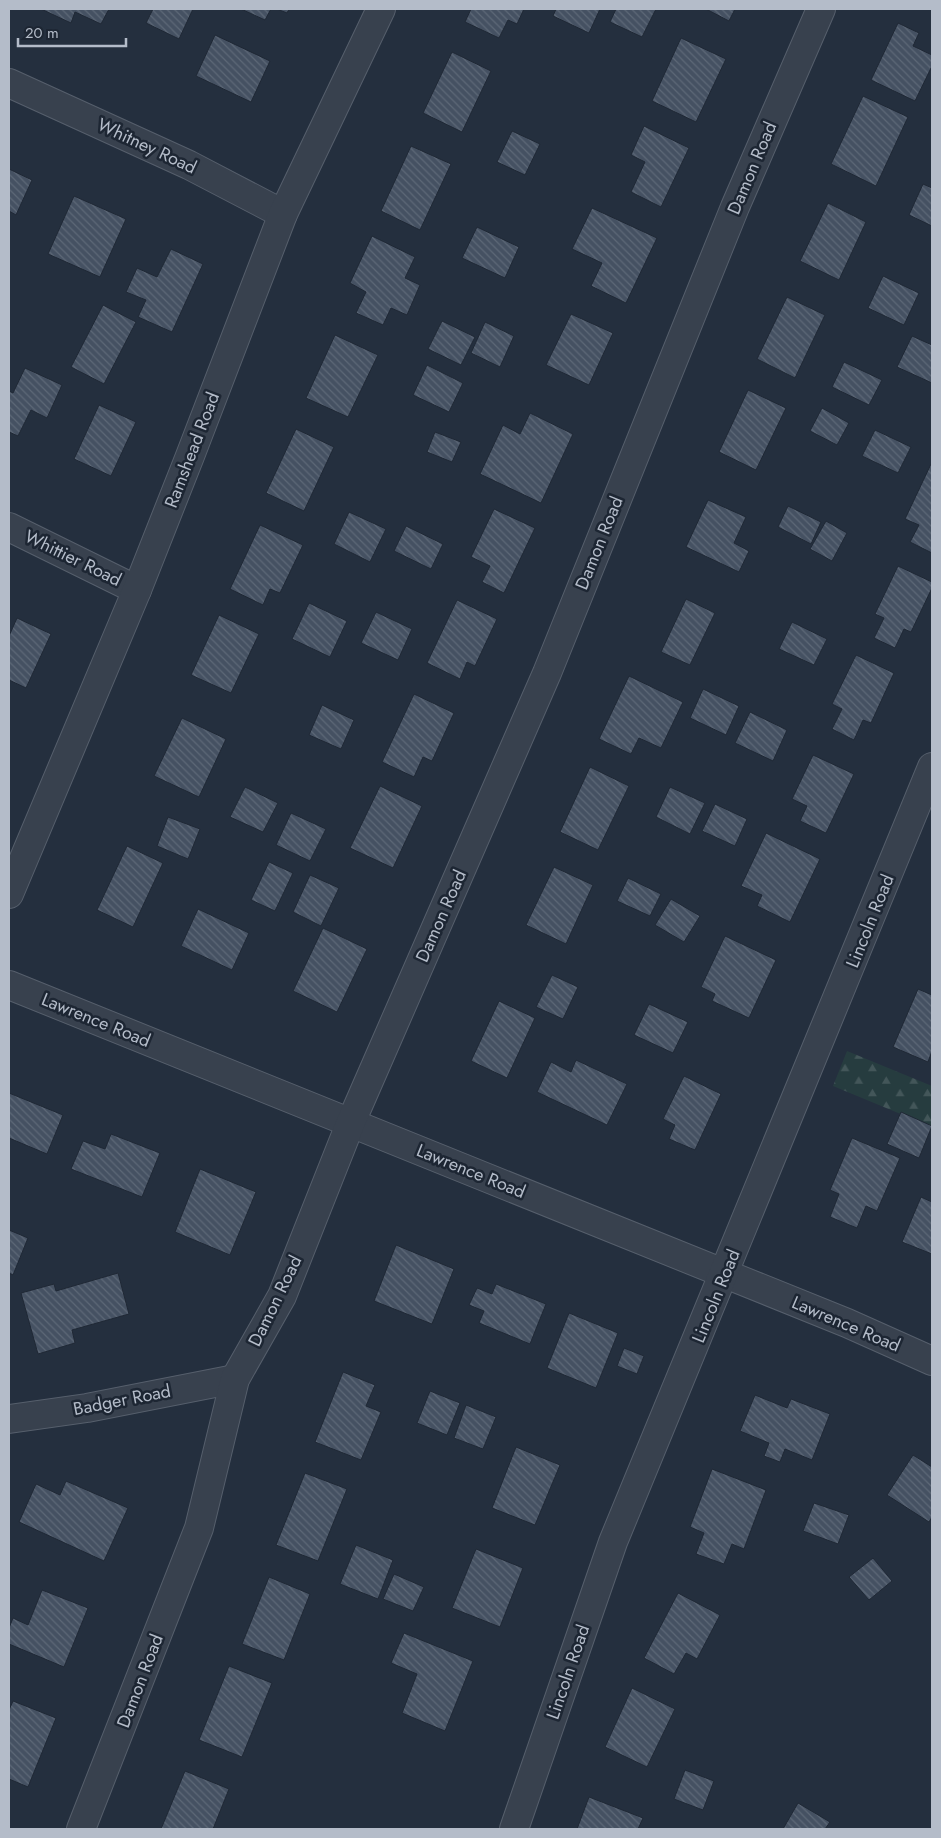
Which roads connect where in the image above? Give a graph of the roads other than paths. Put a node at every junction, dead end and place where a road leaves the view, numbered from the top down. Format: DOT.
graph roads {
  1 [pos="381,9"];
  2 [pos="821,9"];
  3 [pos="9,83"];
  4 [pos="283,214"];
  5 [pos="9,527"];
  6 [pos="137,590"];
  7 [pos="932,768"];
  8 [pos="9,894"];
  9 [pos="9,984"];
  10 [pos="351,1122"];
  11 [pos="725,1273"];
  12 [pos="932,1361"];
  13 [pos="235,1378"];
  14 [pos="9,1419"];
  15 [pos="81,1829"];
  16 [pos="514,1829"];
  1 -- 4 [label="street, Ramshead Road"];
  2 -- 10 [label="street, Damon Road"];
  3 -- 4 [label="street, Whitney Road"];
  4 -- 6 [label="street, Ramshead Road"];
  5 -- 6 [label="street, Whittier Road"];
  6 -- 8 [label="street, Ramshead Road"];
  7 -- 11 [label="street, Lincoln Road"];
  9 -- 10 [label="street, Lawrence Road"];
  10 -- 11 [label="street, Lawrence Road"];
  10 -- 13 [label="street, Damon Road"];
  11 -- 12 [label="street, Lawrence Road"];
  11 -- 16 [label="street, Lincoln Road"];
  13 -- 14 [label="street, Badger Road"];
  13 -- 15 [label="street, Damon Road"];
}
